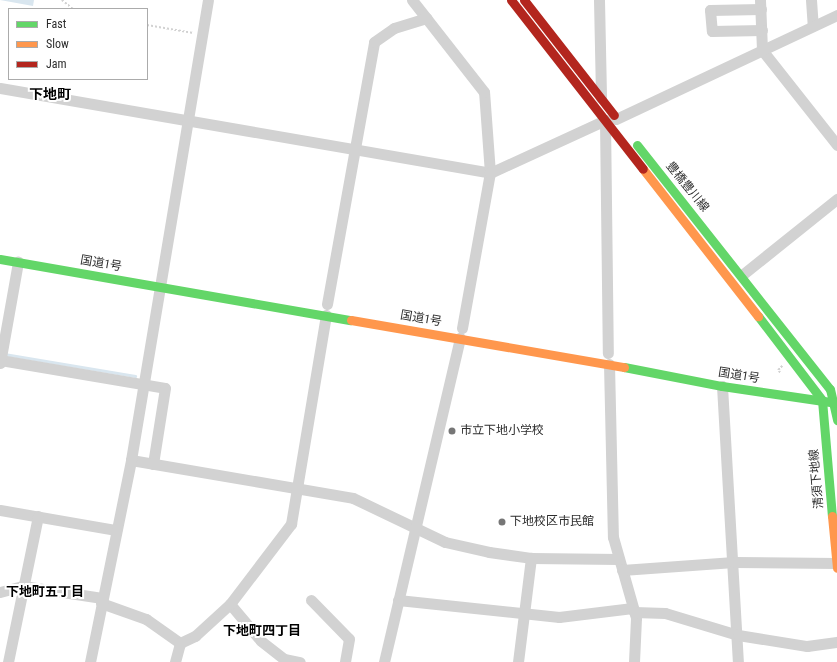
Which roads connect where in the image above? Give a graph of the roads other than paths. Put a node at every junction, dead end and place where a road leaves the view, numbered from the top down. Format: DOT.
graph roads {
  1 [pos="208,0"];
  2 [pos="412,0"];
  3 [pos="511,0"];
  4 [pos="524,0"];
  5 [pos="599,0"];
  6 [pos="811,0"];
  7 [pos="760,4"];
  8 [pos="837,15"];
  9 [pos="426,18"];
  10 [pos="813,26"];
  11 [pos="762,30"];
  12 [pos="762,50"];
  13 [pos="0,88"];
  14 [pos="601,98"];
  15 [pos="605,120"];
  16 [pos="189,121"];
  17 [pos="619,122"];
  18 [pos="631,137"];
  19 [pos="837,145"];
  20 [pos="354,150"];
  21 [pos="490,173"];
  22 [pos="837,199"];
  23 [pos="0,259"];
  24 [pos="18,262"];
  25 [pos="148,273"];
  26 [pos="742,275"];
  27 [pos="167,276"];
  28 [pos="161,287"];
  29 [pos="327,307"];
  30 [pos="461,330"];
  31 [pos="608,356"];
  32 [pos="1,358"];
  33 [pos="142,384"];
  34 [pos="722,386"];
  35 [pos="800,386"];
  36 [pos="815,388"];
  37 [pos="834,390"];
  38 [pos="822,400"];
  39 [pos="836,403"];
  40 [pos="837,420"];
  41 [pos="131,460"];
  42 [pos="153,464"];
  43 [pos="296,489"];
  44 [pos="0,510"];
  45 [pos="38,516"];
  46 [pos="414,528"];
  47 [pos="116,530"];
  48 [pos="531,558"];
  49 [pos="734,562"];
  50 [pos="837,562"];
  51 [pos="620,564"];
  52 [pos="837,568"];
  53 [pos="23,586"];
  54 [pos="0,592"];
  55 [pos="312,600"];
  56 [pos="398,600"];
  57 [pos="101,601"];
  58 [pos="230,604"];
  59 [pos="633,610"];
  60 [pos="525,614"];
  61 [pos="738,635"];
  62 [pos="837,642"];
  63 [pos="180,643"];
  64 [pos="8,662"];
  65 [pos="90,662"];
  66 [pos="175,662"];
  67 [pos="300,662"];
  68 [pos="345,662"];
  69 [pos="384,662"];
  70 [pos="518,662"];
  71 [pos="634,662"];
  72 [pos="738,662"];
  1 -- 16 [label="street"];
  2 -- 9 [label="street"];
  3 -- 15 [label="main road, 豊橋豊川線"];
  4 -- 14 [label="main road"];
  5 -- 14 [label="street"];
  6 -- 10 [label="street"];
  7 -- 11 [label="street"];
  7 -- 11 [label="street"];
  8 -- 10 [label="street"];
  9 -- 20 [label="street"];
  9 -- 21 [label="street"];
  10 -- 12 [label="street"];
  11 -- 12 [label="street"];
  12 -- 17 [label="street"];
  12 -- 19 [label="street"];
  13 -- 16 [label="street"];
  14 -- 17 [label="main road"];
  15 -- 21 [label="street"];
  15 -- 31 [label="street"];
  15 -- 36 [label="main road, 豊橋豊川線"];
  16 -- 20 [label="street"];
  16 -- 27 [label="street"];
  18 -- 26 [label="main road, 豊橋豊川線"];
  20 -- 21 [label="street"];
  20 -- 29 [label="street"];
  21 -- 30 [label="street"];
  22 -- 26 [label="street"];
  23 -- 24 [label="main road, 国道1号"];
  24 -- 28 [label="main road, 国道1号"];
  24 -- 32 [label="street"];
  25 -- 27 [label="main road"];
  26 -- 37 [label="main road, 豊橋豊川線"];
  27 -- 28 [label="street"];
  28 -- 29 [label="main road, 国道1号"];
  28 -- 33 [label="street"];
  29 -- 30 [label="main road, 国道1号"];
  29 -- 43 [label="street"];
  30 -- 31 [label="main road, 国道1号"];
  30 -- 46 [label="street"];
  31 -- 34 [label="main road, 国道1号"];
  31 -- 51 [label="street"];
  32 -- 33 [label="street"];
  33 -- 41 [label="street"];
  33 -- 42 [label="street"];
  34 -- 38 [label="main road, 国道1号"];
  34 -- 49 [label="street"];
  35 -- 36 [label="main road"];
  36 -- 37 [label="main road"];
  36 -- 38 [label="main road, 清須下地線"];
  37 -- 39 [label="main road"];
  38 -- 39 [label="main road, 国道1号"];
  38 -- 50 [label="main road, 清須下地線"];
  39 -- 40 [label="main road"];
  41 -- 42 [label="street"];
  41 -- 47 [label="street"];
  42 -- 43 [label="street"];
  43 -- 46 [label="street"];
  43 -- 58 [label="street"];
  44 -- 45 [label="street"];
  45 -- 47 [label="street"];
  45 -- 53 [label="street"];
  46 -- 48 [label="street"];
  46 -- 56 [label="street"];
  47 -- 57 [label="street"];
  48 -- 51 [label="street"];
  48 -- 60 [label="street"];
  49 -- 50 [label="street"];
  49 -- 51 [label="street"];
  49 -- 61 [label="street"];
  50 -- 52 [label="main road, 清須下地線"];
  51 -- 59 [label="street"];
  53 -- 54 [label="street"];
  53 -- 57 [label="street"];
  53 -- 64 [label="street"];
  55 -- 68 [label="street"];
  56 -- 60 [label="street"];
  56 -- 69 [label="street"];
  57 -- 63 [label="street"];
  57 -- 65 [label="street"];
  58 -- 63 [label="street"];
  58 -- 67 [label="street"];
  59 -- 60 [label="street"];
  59 -- 61 [label="street"];
  59 -- 71 [label="street"];
  60 -- 70 [label="street"];
  61 -- 62 [label="street"];
  61 -- 72 [label="street"];
  63 -- 66 [label="street"];
}
